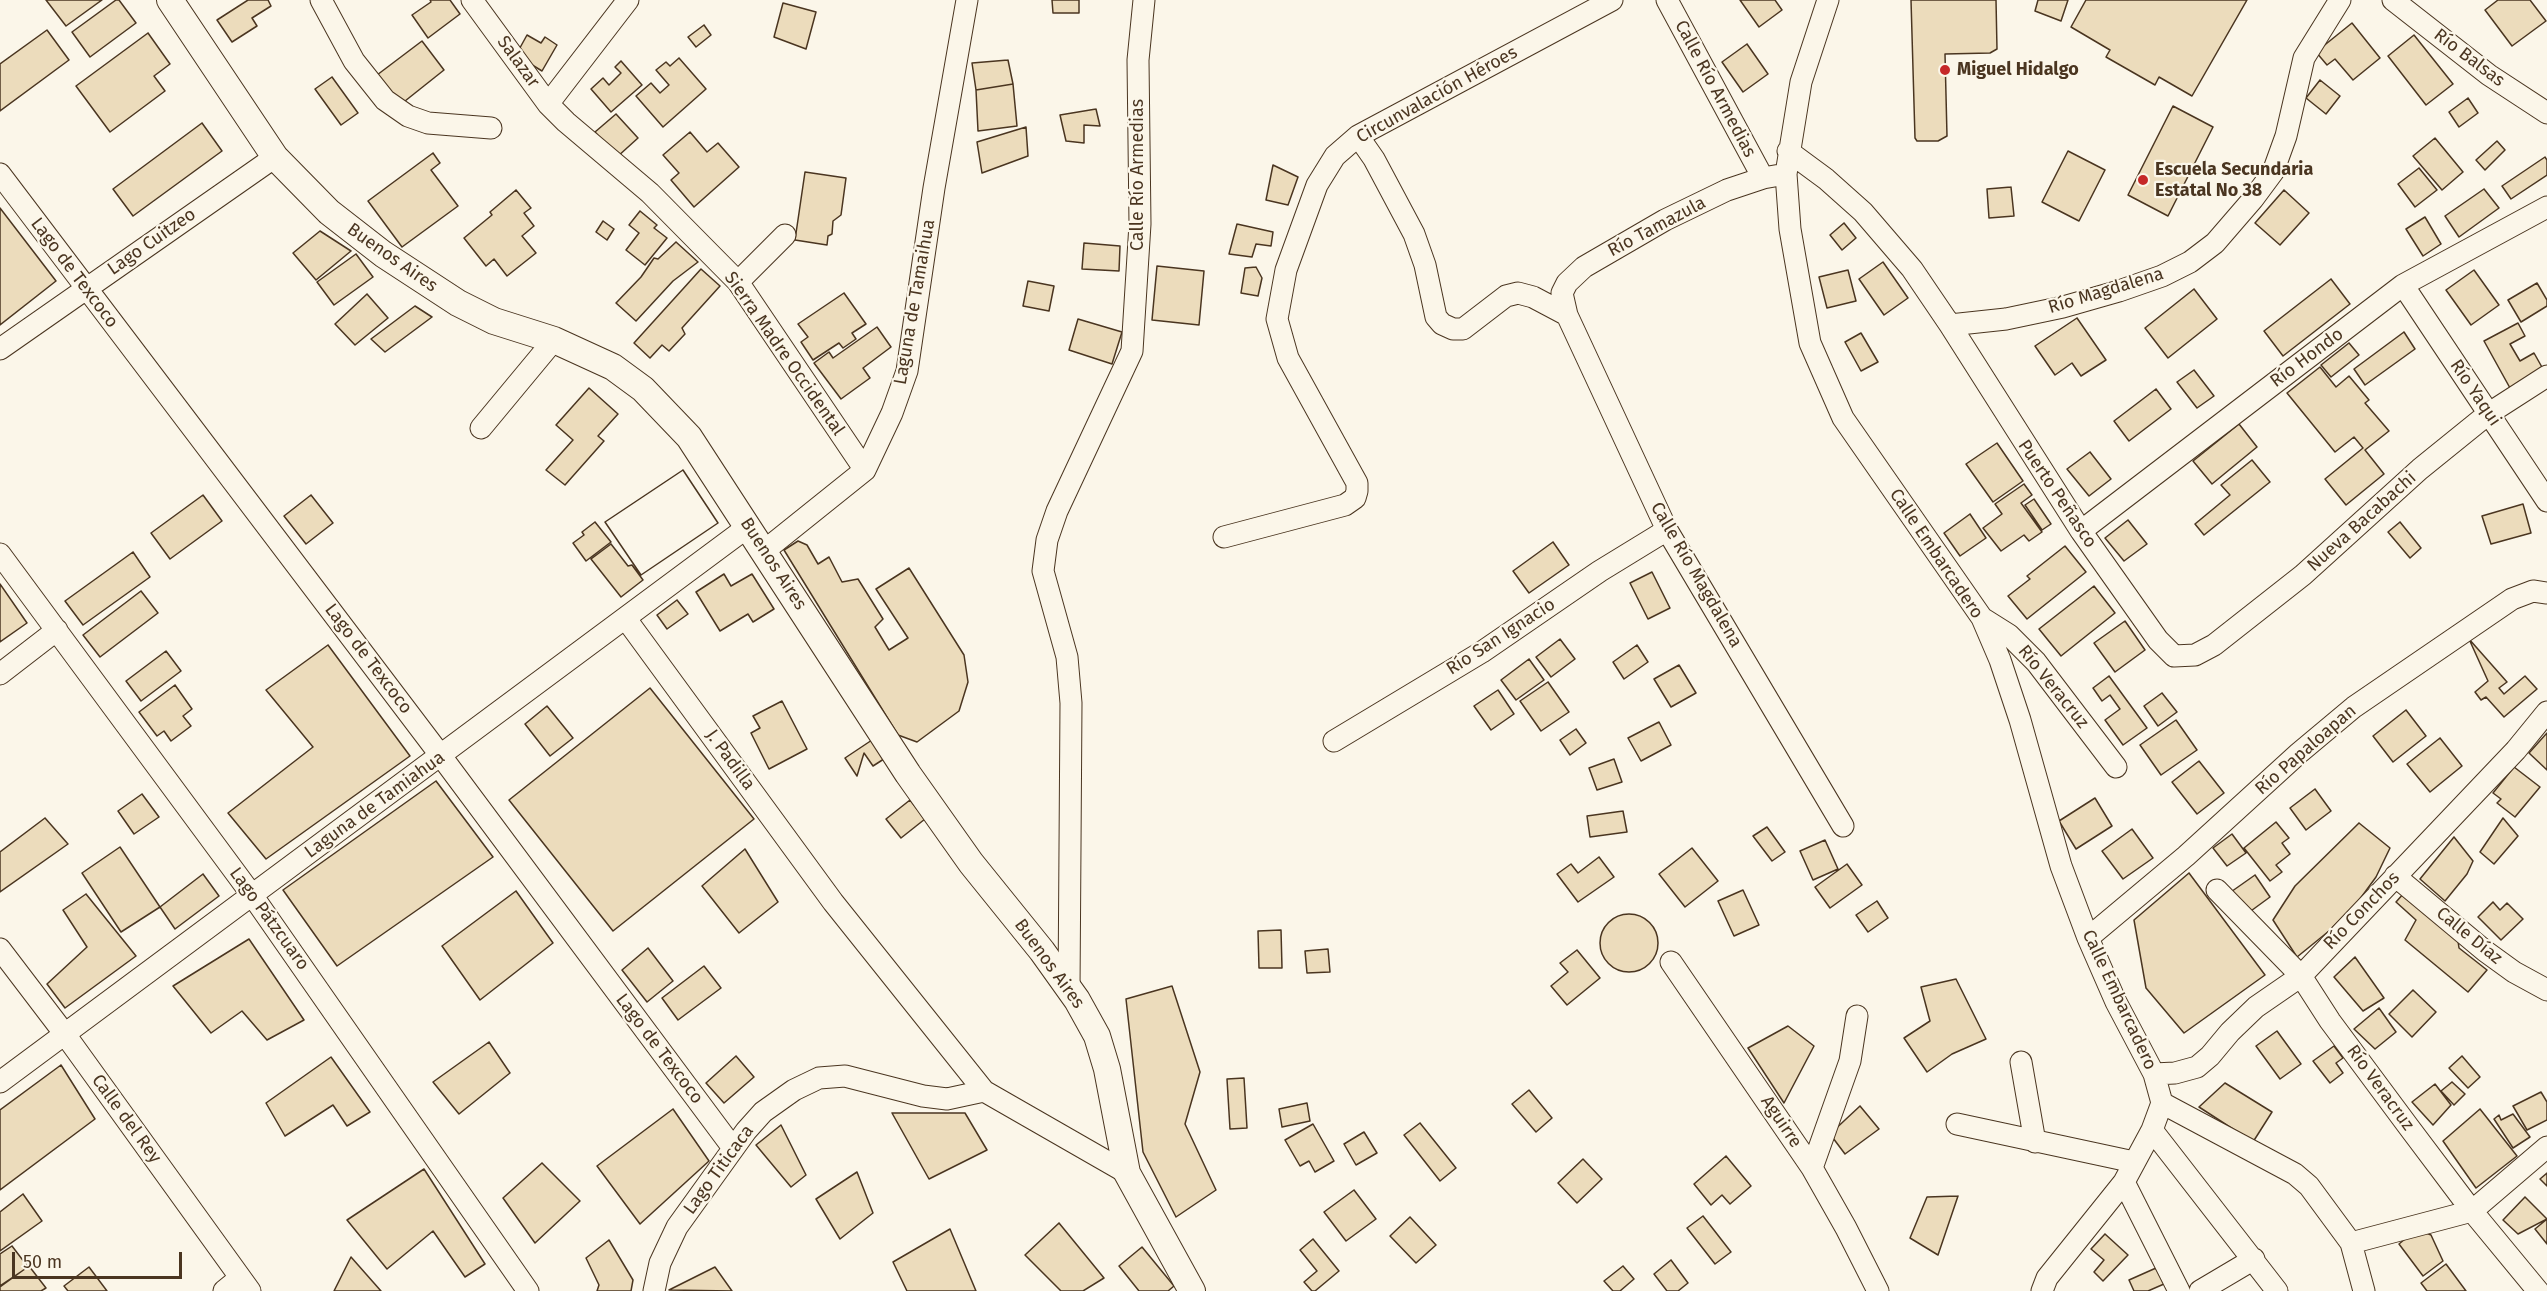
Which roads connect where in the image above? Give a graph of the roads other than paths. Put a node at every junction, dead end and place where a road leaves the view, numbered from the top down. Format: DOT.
graph roads {
  1 [pos="170,0"];
  2 [pos="321,0"];
  3 [pos="472,0"];
  4 [pos="628,0"];
  5 [pos="967,0"];
  6 [pos="1144,0"];
  7 [pos="1612,0"];
  8 [pos="1667,0"];
  9 [pos="1828,0"];
  10 [pos="2340,0"];
  11 [pos="2393,0"];
  12 [pos="548,104"];
  13 [pos="2547,113"];
  14 [pos="566,122"];
  15 [pos="491,128"];
  16 [pos="1358,136"];
  17 [pos="1788,151"];
  18 [pos="275,157"];
  19 [pos="0,174"];
  20 [pos="1786,174"];
  21 [pos="1763,178"];
  22 [pos="2547,207"];
  23 [pos="785,235"];
  24 [pos="738,282"];
  25 [pos="2403,285"];
  26 [pos="85,289"];
  27 [pos="1566,315"];
  28 [pos="1950,325"];
  29 [pos="554,340"];
  30 [pos="0,349"];
  31 [pos="2547,376"];
  32 [pos="2488,414"];
  33 [pos="481,428"];
  34 [pos="865,470"];
  35 [pos="2547,501"];
  36 [pos="749,526"];
  37 [pos="1667,530"];
  38 [pos="2081,531"];
  39 [pos="1224,537"];
  40 [pos="764,551"];
  41 [pos="0,554"];
  42 [pos="2545,592"];
  43 [pos="1982,618"];
  44 [pos="626,619"];
  45 [pos="57,630"];
  46 [pos="2174,656"];
  47 [pos="0,674"];
  48 [pos="2547,712"];
  49 [pos="1334,741"];
  50 [pos="441,756"];
  51 [pos="2116,767"];
  52 [pos="1843,826"];
  53 [pos="2395,876"];
  54 [pos="2217,890"];
  55 [pos="252,895"];
  56 [pos="2088,938"];
  57 [pos="0,949"];
  58 [pos="1671,962"];
  59 [pos="2301,976"];
  60 [pos="1069,990"];
  61 [pos="2547,990"];
  62 [pos="1857,1016"];
  63 [pos="64,1033"];
  64 [pos="2021,1062"];
  65 [pos="2154,1074"];
  66 [pos="0,1082"];
  67 [pos="984,1091"];
  68 [pos="2162,1103"];
  69 [pos="1957,1124"];
  70 [pos="2152,1130"];
  71 [pos="2035,1142"];
  72 [pos="2547,1147"];
  73 [pos="733,1148"];
  74 [pos="2134,1162"];
  75 [pos="1812,1168"];
  76 [pos="1127,1173"];
  77 [pos="2124,1182"];
  78 [pos="2472,1211"];
  79 [pos="2350,1243"];
  80 [pos="2254,1258"];
  81 [pos="245,1284"];
  82 [pos="224,1291"];
  83 [pos="528,1291"];
  84 [pos="654,1291"];
  85 [pos="1192,1291"];
  86 [pos="1878,1291"];
  87 [pos="2042,1291"];
  88 [pos="2179,1291"];
  89 [pos="2200,1291"];
  90 [pos="2277,1291"];
  91 [pos="2364,1291"];
  92 [pos="2538,1291"];
  1 -- 18 [label="street, Buenos Aires"];
  2 -- 15 [label="street"];
  3 -- 12 [label="street, Salazar"];
  4 -- 12 [label="street"];
  5 -- 34 [label="street, Laguna de Tamaihua"];
  6 -- 60 [label="street, Calle Río Armedias"];
  7 -- 16 [label="street, Circunvalación Héroes"];
  8 -- 21 [label="street, Calle Río Armedias"];
  9 -- 17 [label="street, Calle Embarcadero"];
  10 -- 28 [label="street, Río Magdalena"];
  11 -- 13 [label="street, Río Balsas"];
  12 -- 14 [label="street, Salazar"];
  14 -- 24 [label="street, Sierra Madre Occidental"];
  16 -- 27 [label="street"];
  16 -- 39 [label="street, Circunvalación Héroes"];
  17 -- 20 [label="street, Calle Embarcadero"];
  17 -- 28 [label="street"];
  18 -- 26 [label="street, Lago Cuitzeo"];
  18 -- 29 [label="street, Buenos Aires"];
  19 -- 26 [label="street, Lago de Texcoco"];
  20 -- 21 [label="street, Río Tamazula"];
  20 -- 43 [label="street, Calle Embarcadero"];
  21 -- 27 [label="street, Río Tamazula"];
  22 -- 25 [label="street, Río Hondo"];
  23 -- 24 [label="street"];
  24 -- 34 [label="street, Sierra Madre Occidental"];
  25 -- 32 [label="street, Río Yaqui"];
  25 -- 38 [label="street, Río Hondo"];
  26 -- 30 [label="street, Lago Cuitzeo"];
  26 -- 50 [label="street, Lago de Texcoco"];
  27 -- 37 [label="street, Calle Río Magdalena"];
  28 -- 38 [label="street, Puerto Peñasco"];
  29 -- 33 [label="street"];
  29 -- 36 [label="street, Buenos Aires"];
  31 -- 32 [label="street, Nueva Bacabachi"];
  32 -- 35 [label="street, Río Yaqui"];
  32 -- 46 [label="street, Nueva Bacabachi"];
  34 -- 40 [label="street, Laguna de Tamaihua"];
  36 -- 40 [label="street, Buenos Aires"];
  36 -- 44 [label="street, Laguna de Tamiahua"];
  37 -- 49 [label="street, Río San Ignacio"];
  37 -- 52 [label="street, Calle Río Magdalena"];
  38 -- 46 [label="street, Puerto Peñasco"];
  40 -- 60 [label="street, Buenos Aires"];
  41 -- 45 [label="street, Lago Pátzcuaro"];
  42 -- 56 [label="street, Río Papaloapan"];
  43 -- 51 [label="street, Río Veracruz"];
  43 -- 56 [label="street, Calle Embarcadero"];
  44 -- 50 [label="street, Laguna de Tamiahua"];
  44 -- 67 [label="street, J. Padilla"];
  45 -- 47 [label="street"];
  45 -- 55 [label="street, Lago Pátzcuaro"];
  48 -- 53 [label="street, Río Conchos"];
  50 -- 55 [label="street, Laguna de Tamiahua"];
  50 -- 73 [label="street, Lago de Texcoco"];
  53 -- 59 [label="street, Río Conchos"];
  53 -- 61 [label="street, Calle Díaz"];
  54 -- 59 [label="street, Río Veracruz"];
  55 -- 63 [label="street, Laguna de Tamiahua"];
  55 -- 83 [label="street, Lago Pátzcuaro"];
  56 -- 65 [label="street, Calle Embarcadero"];
  57 -- 63 [label="street, Calle del Rey"];
  58 -- 75 [label="street, Aguirre"];
  59 -- 65 [label="street, Río Conchos"];
  59 -- 78 [label="street, Río Veracruz"];
  60 -- 76 [label="street, Buenos Aires"];
  62 -- 75 [label="street"];
  63 -- 66 [label="street, Laguna de Tamiahua"];
  63 -- 81 [label="street, Calle del Rey"];
  64 -- 71 [label="street"];
  65 -- 68 [label="street, Calle Embarcadero"];
  67 -- 73 [label="street, Lago Titicaca"];
  67 -- 76 [label="street"];
  68 -- 70 [label="street"];
  68 -- 79 [label="street"];
  69 -- 71 [label="street"];
  70 -- 74 [label="street"];
  70 -- 80 [label="street"];
  71 -- 74 [label="street"];
  72 -- 78 [label="street"];
  73 -- 84 [label="street, Lago Titicaca"];
  74 -- 77 [label="street"];
  75 -- 86 [label="street, Aguirre"];
  76 -- 85 [label="street, Buenos Aires"];
  77 -- 87 [label="street"];
  77 -- 88 [label="street"];
  78 -- 79 [label="street"];
  78 -- 92 [label="street, Río Veracruz"];
  79 -- 91 [label="street"];
  80 -- 89 [label="street"];
  80 -- 90 [label="street"];
  81 -- 82 [label="street"];
}
